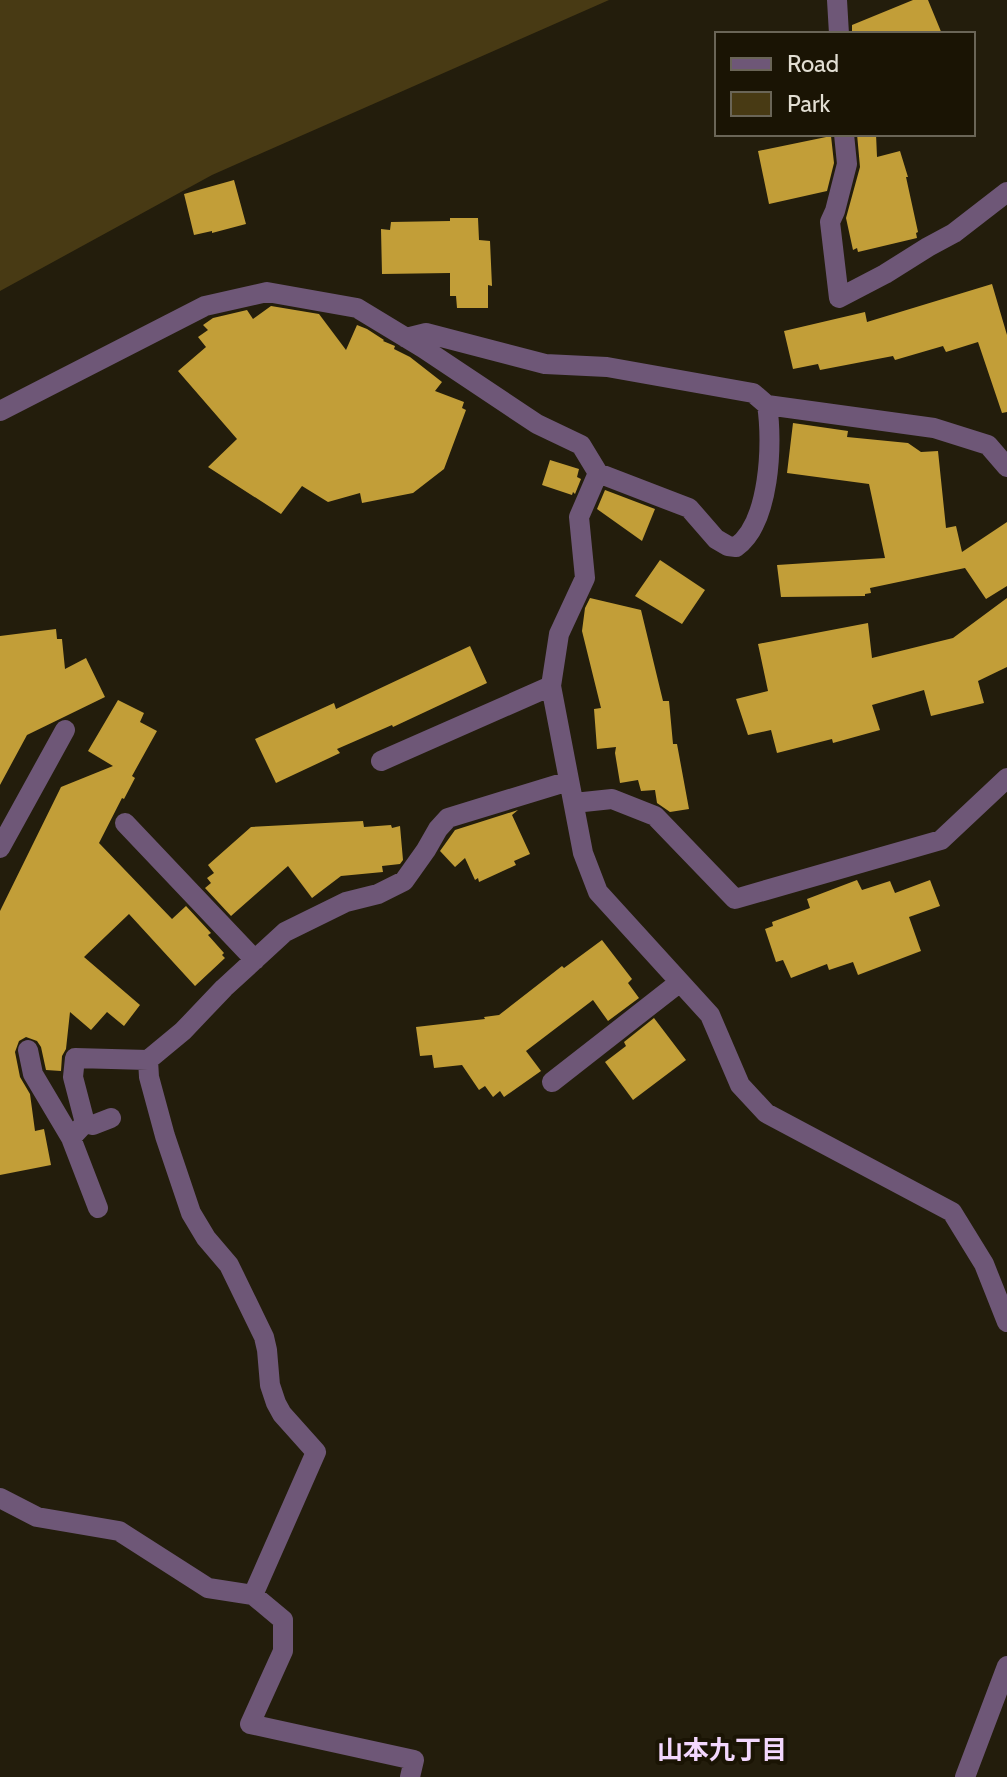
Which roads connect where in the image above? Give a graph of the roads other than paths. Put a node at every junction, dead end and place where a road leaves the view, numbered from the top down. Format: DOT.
graph roads {
  1 [pos="837,0"];
  2 [pos="839,32"];
  3 [pos="844,136"];
  4 [pos="1007,192"];
  5 [pos="406,338"];
  6 [pos="767,405"];
  7 [pos="0,411"];
  8 [pos="1007,467"];
  9 [pos="598,473"];
  10 [pos="551,686"];
  11 [pos="65,730"];
  12 [pos="381,761"];
  13 [pos="1007,778"];
  14 [pos="569,781"];
  15 [pos="574,803"];
  16 [pos="125,823"];
  17 [pos="0,848"];
  18 [pos="255,960"];
  19 [pos="680,982"];
  20 [pos="28,1050"];
  21 [pos="148,1060"];
  22 [pos="552,1082"];
  23 [pos="111,1118"];
  24 [pos="78,1130"];
  25 [pos="98,1208"];
  26 [pos="1007,1322"];
  27 [pos="0,1498"];
  28 [pos="253,1595"];
  29 [pos="1007,1666"];
  30 [pos="410,1777"];
  31 [pos="965,1777"];
  1 -- 2 [label="street"];
  3 -- 4 [label="street"];
  5 -- 6 [label="street"];
  5 -- 7 [label="street"];
  5 -- 9 [label="street"];
  6 -- 8 [label="street"];
  6 -- 9 [label="street"];
  9 -- 10 [label="street"];
  10 -- 12 [label="street"];
  10 -- 14 [label="street"];
  11 -- 17 [label="street"];
  13 -- 15 [label="street"];
  14 -- 15 [label="street"];
  14 -- 18 [label="street"];
  15 -- 19 [label="street"];
  16 -- 18 [label="street"];
  18 -- 21 [label="street"];
  19 -- 22 [label="street"];
  19 -- 26 [label="street"];
  20 -- 24 [label="street"];
  21 -- 24 [label="street"];
  21 -- 28 [label="street"];
  23 -- 24 [label="street"];
  24 -- 25 [label="street"];
  27 -- 28 [label="street"];
  28 -- 30 [label="street"];
  29 -- 31 [label="street"];
}
